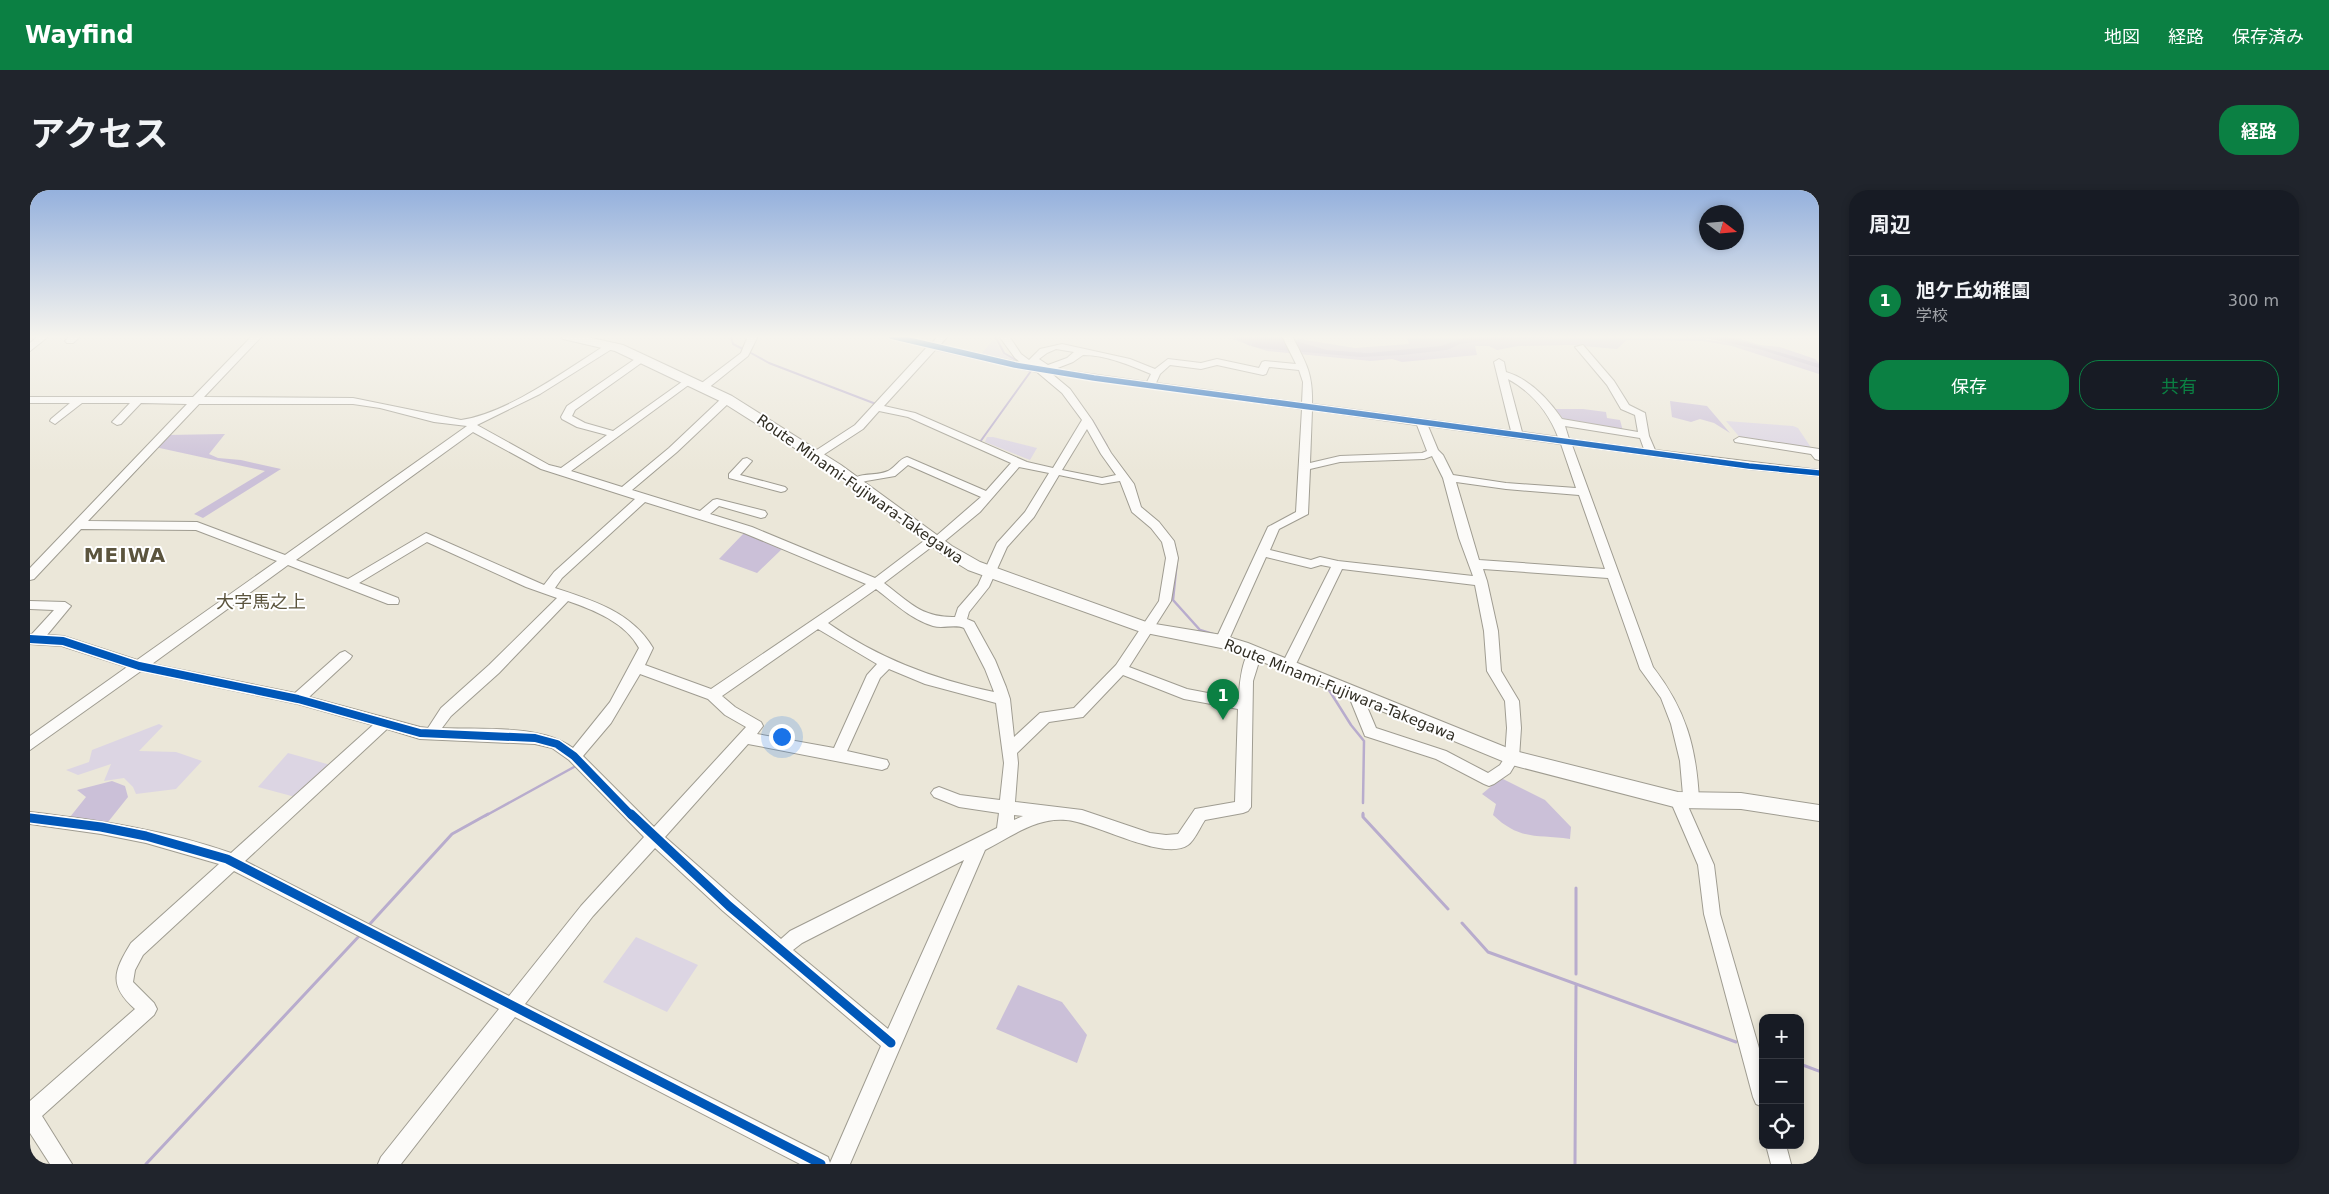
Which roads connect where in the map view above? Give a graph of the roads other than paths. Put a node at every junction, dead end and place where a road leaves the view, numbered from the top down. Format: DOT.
graph roads {
  1 [pos="214,381"];
  2 [pos="552,381"];
  3 [pos="609,381"];
  4 [pos="689,381"];
  5 [pos="690,381"];
  6 [pos="710,381"];
  7 [pos="902,381"];
  8 [pos="1055,381"];
  9 [pos="1119,381"];
  10 [pos="1152,381"];
  11 [pos="1308,381"];
  12 [pos="1504,381"];
  13 [pos="1519,381"];
  14 [pos="1609,381"];
  15 [pos="1150,386"];
  16 [pos="703,387"];
  17 [pos="727,399"];
  18 [pos="35,400"];
  19 [pos="80,400"];
  20 [pos="139,400"];
  21 [pos="196,400"];
  22 [pos="878,408"];
  23 [pos="1306,408"];
  24 [pos="30,409"];
  25 [pos="1087,420"];
  26 [pos="55,421"];
  27 [pos="117,422"];
  28 [pos="1558,422"];
  29 [pos="1422,423"];
  30 [pos="472,425"];
  31 [pos="614,434"];
  32 [pos="1517,436"];
  33 [pos="1644,436"];
  34 [pos="1739,440"];
  35 [pos="1564,442"];
  36 [pos="1433,452"];
  37 [pos="1651,453"];
  38 [pos="816,455"];
  39 [pos="1819,457"];
  40 [pos="747,461"];
  41 [pos="1752,462"];
  42 [pos="1017,463"];
  43 [pos="1305,467"];
  44 [pos="1819,468"];
  45 [pos="1054,471"];
  46 [pos="563,472"];
  47 [pos="1819,473"];
  48 [pos="1124,477"];
  49 [pos="1449,478"];
  50 [pos="855,482"];
  51 [pos="781,489"];
  52 [pos="624,491"];
  53 [pos="1582,492"];
  54 [pos="989,496"];
  55 [pos="643,497"];
  56 [pos="762,514"];
  57 [pos="703,515"];
  58 [pos="78,525"];
  59 [pos="935,541"];
  60 [pos="1262,552"];
  61 [pos="286,560"];
  62 [pos="1475,564"];
  63 [pos="1338,565"];
  64 [pos="990,574"];
  65 [pos="1613,574"];
  66 [pos="30,576"];
  67 [pos="1480,581"];
  68 [pos="351,583"];
  69 [pos="876,583"];
  70 [pos="547,590"];
  71 [pos="565,596"];
  72 [pos="393,601"];
  73 [pos="30,605"];
  74 [pos="960,621"];
  75 [pos="820,624"];
  76 [pos="1147,628"];
  77 [pos="33,639"];
  78 [pos="1222,642"];
  79 [pos="1255,652"];
  80 [pos="345,656"];
  81 [pos="887,663"];
  82 [pos="138,666"];
  83 [pos="1288,666"];
  84 [pos="640,669"];
  85 [pos="1121,669"];
  86 [pos="715,693"];
  87 [pos="1355,694"];
  88 [pos="298,699"];
  89 [pos="1003,699"];
  90 [pos="1246,705"];
  91 [pos="384,724"];
  92 [pos="435,734"];
  93 [pos="747,738"];
  94 [pos="30,744"];
  95 [pos="1009,751"];
  96 [pos="574,756"];
  97 [pos="838,756"];
  98 [pos="1512,758"];
  99 [pos="882,764"];
  100 [pos="939,793"];
  101 [pos="1685,799"];
  102 [pos="1006,807"];
  103 [pos="1819,813"];
  104 [pos="1050,814"];
  105 [pos="30,818"];
  106 [pos="1005,832"];
  107 [pos="654,838"];
  108 [pos="978,847"];
  109 [pos="232,864"];
  110 [pos="780,950"];
  111 [pos="511,1006"];
  112 [pos="891,1043"];
  113 [pos="1759,1083"];
  114 [pos="30,1115"];
  115 [pos="1777,1149"];
  116 [pos="62,1164"];
  117 [pos="388,1164"];
  118 [pos="821,1164"];
  119 [pos="840,1164"];
  120 [pos="1780,1164"];
  1 -- 21 [label="street"];
  2 -- 30 [label="street"];
  3 -- 31 [label="street"];
  4 -- 31 [label="street"];
  5 -- 16 [label="main road, Route Minami-Fujiwara-Takegawa"];
  6 -- 16 [label="street"];
  7 -- 22 [label="street"];
  8 -- 25 [label="street"];
  9 -- 15 [label="street"];
  10 -- 15 [label="street"];
  11 -- 23 [label="street"];
  12 -- 32 [label="street"];
  13 -- 28 [label="street"];
  14 -- 33 [label="street"];
  15 -- 23 [label="street"];
  16 -- 17 [label="main road, Route Minami-Fujiwara-Takegawa"];
  17 -- 38 [label="main road, Route Minami-Fujiwara-Takegawa"];
  17 -- 52 [label="street"];
  18 -- 19 [label="street"];
  18 -- 24 [label="street"];
  19 -- 20 [label="street"];
  19 -- 26 [label="street"];
  20 -- 21 [label="street"];
  20 -- 27 [label="street"];
  21 -- 30 [label="street"];
  21 -- 58 [label="street"];
  22 -- 38 [label="street"];
  22 -- 42 [label="street"];
  23 -- 29 [label="street"];
  23 -- 43 [label="street"];
  25 -- 45 [label="street"];
  25 -- 48 [label="street"];
  28 -- 33 [label="street"];
  28 -- 35 [label="street"];
  29 -- 32 [label="street"];
  29 -- 36 [label="street"];
  30 -- 46 [label="street"];
  30 -- 61 [label="street"];
  31 -- 46 [label="street"];
  32 -- 35 [label="street"];
  33 -- 37 [label="street"];
  34 -- 39 [label="street"];
  35 -- 37 [label="street"];
  35 -- 53 [label="street"];
  36 -- 43 [label="street"];
  36 -- 49 [label="street"];
  37 -- 47 [label="street"];
  38 -- 50 [label="main road, Route Minami-Fujiwara-Takegawa"];
  40 -- 51 [label="street"];
  41 -- 44 [label="street"];
  42 -- 45 [label="street"];
  42 -- 54 [label="street"];
  43 -- 60 [label="street"];
  45 -- 48 [label="street"];
  45 -- 64 [label="street"];
  46 -- 52 [label="street"];
  48 -- 76 [label="street"];
  49 -- 53 [label="street"];
  49 -- 62 [label="street"];
  50 -- 54 [label="street"];
  50 -- 59 [label="main road, Route Minami-Fujiwara-Takegawa"];
  52 -- 55 [label="street"];
  53 -- 65 [label="street"];
  54 -- 59 [label="street"];
  55 -- 57 [label="street"];
  55 -- 70 [label="street"];
  56 -- 57 [label="street"];
  57 -- 69 [label="street"];
  58 -- 61 [label="street"];
  58 -- 66 [label="street"];
  59 -- 64 [label="main road, Route Minami-Fujiwara-Takegawa"];
  59 -- 69 [label="street"];
  60 -- 63 [label="street"];
  60 -- 78 [label="street"];
  61 -- 68 [label="street"];
  61 -- 82 [label="street"];
  62 -- 65 [label="street"];
  62 -- 67 [label="street"];
  63 -- 67 [label="street"];
  63 -- 83 [label="street"];
  64 -- 74 [label="street"];
  64 -- 76 [label="main road, Route Minami-Fujiwara-Takegawa"];
  65 -- 101 [label="street"];
  67 -- 98 [label="street"];
  68 -- 70 [label="street"];
  68 -- 72 [label="street"];
  69 -- 74 [label="street"];
  69 -- 75 [label="street"];
  70 -- 71 [label="street"];
  71 -- 84 [label="street"];
  71 -- 92 [label="street"];
  73 -- 77 [label="street"];
  74 -- 89 [label="street"];
  75 -- 81 [label="street"];
  75 -- 86 [label="street"];
  76 -- 78 [label="main road, Route Minami-Fujiwara-Takegawa"];
  76 -- 85 [label="street"];
  77 -- 82 [label="street"];
  78 -- 79 [label="main road, Route Minami-Fujiwara-Takegawa"];
  79 -- 83 [label="main road, Route Minami-Fujiwara-Takegawa"];
  79 -- 90 [label="street"];
  80 -- 88 [label="street"];
  81 -- 89 [label="street"];
  81 -- 97 [label="street"];
  82 -- 88 [label="street"];
  82 -- 94 [label="street"];
  83 -- 87 [label="main road, Route Minami-Fujiwara-Takegawa"];
  84 -- 86 [label="street"];
  84 -- 96 [label="street"];
  85 -- 90 [label="street"];
  85 -- 95 [label="street"];
  86 -- 93 [label="street"];
  87 -- 98 [label="main road, Route Minami-Fujiwara-Takegawa"];
  87 -- 98 [label="street"];
  88 -- 91 [label="street"];
  89 -- 95 [label="street"];
  90 -- 104 [label="street"];
  91 -- 92 [label="street"];
  91 -- 109 [label="street"];
  92 -- 96 [label="street"];
  93 -- 97 [label="street"];
  93 -- 107 [label="street"];
  95 -- 102 [label="street"];
  96 -- 107 [label="street"];
  97 -- 99 [label="street"];
  98 -- 101 [label="main road, Route Minami-Fujiwara-Takegawa"];
  100 -- 102 [label="street"];
  101 -- 103 [label="main road, Route Minami-Fujiwara-Takegawa"];
  101 -- 113 [label="street"];
  102 -- 104 [label="street"];
  102 -- 106 [label="street"];
  104 -- 106 [label="street"];
  105 -- 109 [label="street"];
  106 -- 108 [label="street"];
  107 -- 110 [label="street"];
  107 -- 111 [label="street"];
  108 -- 110 [label="street"];
  108 -- 112 [label="street"];
  109 -- 111 [label="street"];
  109 -- 114 [label="street"];
  110 -- 112 [label="street"];
  111 -- 117 [label="street"];
  111 -- 118 [label="street"];
  112 -- 119 [label="street"];
  114 -- 116 [label="street"];
  115 -- 120 [label="street"];
}
